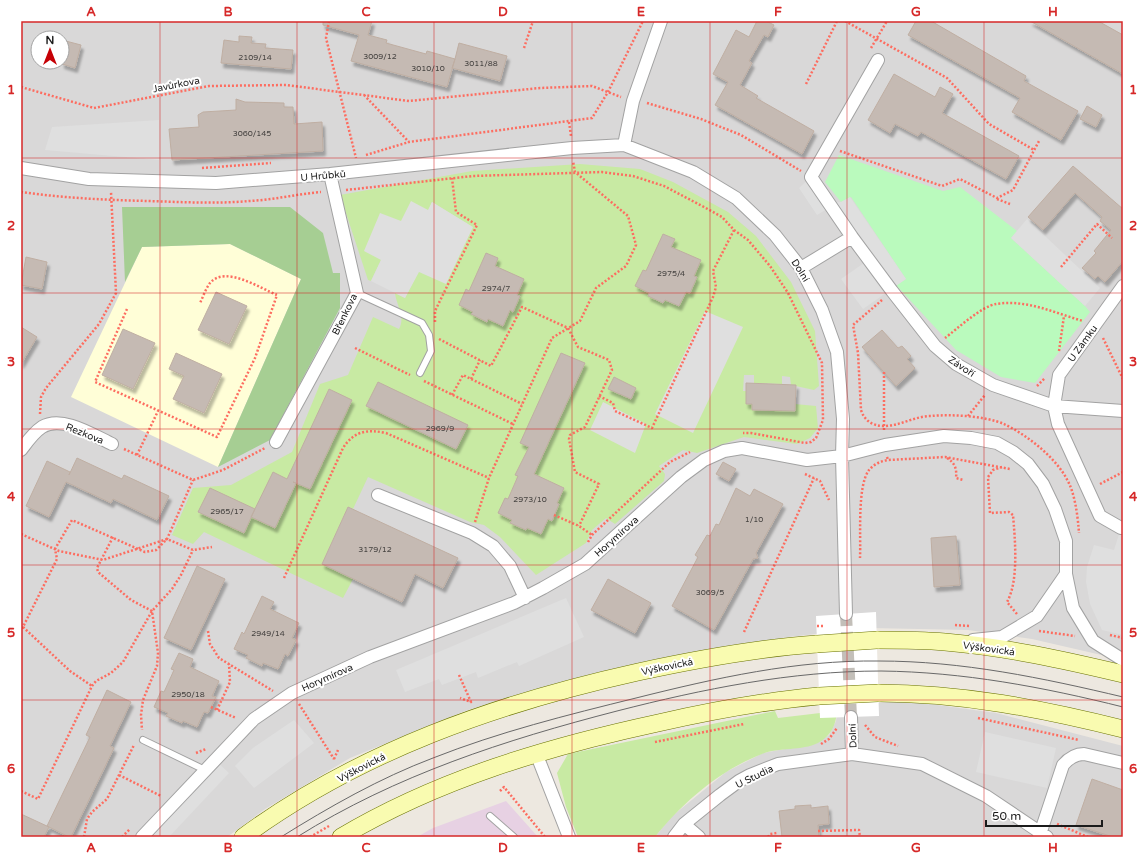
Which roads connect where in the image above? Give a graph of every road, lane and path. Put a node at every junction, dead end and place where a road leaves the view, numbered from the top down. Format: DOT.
graph roads {
  1 [pos="329,21"];
  2 [pos="533,21"];
  3 [pos="643,21"];
  4 [pos="661,21"];
  5 [pos="840,21"];
  6 [pos="845,21"];
  7 [pos="887,21"];
  8 [pos="877,38"];
  9 [pos="524,48"];
  10 [pos="878,60"];
  11 [pos="806,84"];
  12 [pos="21,87"];
  13 [pos="338,91"];
  14 [pos="608,92"];
  15 [pos="364,94"];
  16 [pos="633,101"];
  17 [pos="569,122"];
  18 [pos="1039,141"];
  19 [pos="409,142"];
  20 [pos="624,145"];
  21 [pos="829,147"];
  22 [pos="572,148"];
  23 [pos="1034,150"];
  24 [pos="356,158"];
  25 [pos="349,159"];
  26 [pos="278,163"];
  27 [pos="21,168"];
  28 [pos="199,168"];
  29 [pos="575,172"];
  30 [pos="330,174"];
  31 [pos="811,177"];
  32 [pos="452,178"];
  33 [pos="110,180"];
  34 [pos="333,191"];
  35 [pos="21,192"];
  36 [pos="997,198"];
  37 [pos="111,200"];
  38 [pos="1010,204"];
  39 [pos="734,230"];
  40 [pos="852,237"];
  41 [pos="1112,238"];
  42 [pos="1061,267"];
  43 [pos="801,268"];
  44 [pos="1123,286"];
  45 [pos="892,292"];
  46 [pos="357,293"];
  47 [pos="200,303"];
  48 [pos="127,309"];
  49 [pos="1064,316"];
  50 [pos="436,328"];
  51 [pos="568,328"];
  52 [pos="1081,328"];
  53 [pos="439,334"];
  54 [pos="429,335"];
  55 [pos="442,340"];
  56 [pos="1097,341"];
  57 [pos="441,344"];
  58 [pos="935,346"];
  59 [pos="355,348"];
  60 [pos="1058,353"];
  61 [pos="480,360"];
  62 [pos="884,372"];
  63 [pos="1048,373"];
  64 [pos="412,376"];
  65 [pos="419,376"];
  66 [pos="428,376"];
  67 [pos="471,379"];
  68 [pos="1123,379"];
  69 [pos="426,382"];
  70 [pos="993,385"];
  71 [pos="1034,386"];
  72 [pos="452,395"];
  73 [pos="599,396"];
  74 [pos="522,404"];
  75 [pos="1054,406"];
  76 [pos="158,411"];
  77 [pos="1123,411"];
  78 [pos="968,416"];
  79 [pos="513,424"];
  80 [pos="44,426"];
  81 [pos="883,426"];
  82 [pos="740,433"];
  83 [pos="276,442"];
  84 [pos="811,442"];
  85 [pos="112,444"];
  86 [pos="885,445"];
  87 [pos="696,449"];
  88 [pos="21,450"];
  89 [pos="137,455"];
  90 [pos="842,456"];
  91 [pos="945,457"];
  92 [pos="807,460"];
  93 [pos="888,460"];
  94 [pos="1007,467"];
  95 [pos="1012,470"];
  96 [pos="1123,472"];
  97 [pos="489,478"];
  98 [pos="814,478"];
  99 [pos="193,480"];
  100 [pos="963,480"];
  101 [pos="1098,485"];
  102 [pos="378,495"];
  103 [pos="831,506"];
  104 [pos="554,515"];
  105 [pos="579,526"];
  106 [pos="1122,528"];
  107 [pos="21,534"];
  108 [pos="472,534"];
  109 [pos="592,534"];
  110 [pos="1079,536"];
  111 [pos="113,537"];
  112 [pos="167,539"];
  113 [pos="212,547"];
  114 [pos="586,547"];
  115 [pos="55,549"];
  116 [pos="138,549"];
  117 [pos="193,550"];
  118 [pos="101,560"];
  119 [pos="859,562"];
  120 [pos="1066,574"];
  121 [pos="284,578"];
  122 [pos="525,598"];
  123 [pos="152,610"];
  124 [pos="846,614"];
  125 [pos="1025,623"];
  126 [pos="978,626"];
  127 [pos="22,627"];
  128 [pos="208,631"];
  129 [pos="744,632"];
  130 [pos="946,634"];
  131 [pos="1090,636"];
  132 [pos="1123,638"];
  133 [pos="1123,660"];
  134 [pos="229,664"];
  135 [pos="1123,674"];
  136 [pos="459,675"];
  137 [pos="92,686"];
  138 [pos="292,693"];
  139 [pos="460,698"];
  140 [pos="211,707"];
  141 [pos="217,710"];
  142 [pos="851,717"];
  143 [pos="974,717"];
  144 [pos="242,720"];
  145 [pos="745,723"];
  146 [pos="142,729"];
  147 [pos="1123,730"];
  148 [pos="148,732"];
  149 [pos="141,738"];
  150 [pos="135,742"];
  151 [pos="1086,742"];
  152 [pos="649,743"];
  153 [pos="212,744"];
  154 [pos="338,750"];
  155 [pos="192,752"];
  156 [pos="536,753"];
  157 [pos="852,754"];
  158 [pos="1123,763"];
  159 [pos="205,770"];
  160 [pos="119,775"];
  161 [pos="21,791"];
  162 [pos="500,791"];
  163 [pos="161,796"];
  164 [pos="490,816"];
  165 [pos="684,824"];
  166 [pos="818,831"];
  167 [pos="777,833"];
  168 [pos="1042,836"];
  169 [pos="84,837"];
  170 [pos="142,837"];
  171 [pos="244,837"];
  172 [pos="341,837"];
  173 [pos="514,837"];
  174 [pos="545,837"];
  175 [pos="569,837"];
  176 [pos="674,837"];
  177 [pos="699,837"];
  178 [pos="768,837"];
  179 [pos="860,837"];
  1 -- 13 [label="path"];
  2 -- 9 [label="path"];
  3 -- 14 [label="path"];
  4 -- 16 [label="street"];
  5 -- 11 [label="path"];
  6 -- 8 [label="path"];
  7 -- 8 [label="path"];
  8 -- 10 [label="path"];
  8 -- 23 [label="path"];
  10 -- 21 [label="street"];
  12 -- 13 [label="path, Javůrkova"];
  13 -- 15 [label="path, Javůrkova"];
  13 -- 24 [label="path"];
  14 -- 15 [label="path, Javůrkova"];
  14 -- 16 [label="path, Javůrkova"];
  14 -- 17 [label="path"];
  15 -- 19 [label="path"];
  16 -- 20 [label="street"];
  16 -- 31 [label="path, Javůrkova"];
  17 -- 19 [label="path"];
  17 -- 22 [label="path"];
  18 -- 23 [label="path"];
  19 -- 24 [label="path"];
  20 -- 22 [label="street, U Hrůbků"];
  20 -- 43 [label="street, Dolní"];
  21 -- 31 [label="street"];
  21 -- 36 [label="path"];
  22 -- 29 [label="path"];
  22 -- 30 [label="street, U Hrůbků"];
  23 -- 36 [label="path"];
  24 -- 25 [label="path"];
  26 -- 28 [label="path"];
  27 -- 33 [label="street, U Hrůbků"];
  29 -- 32 [label="path"];
  29 -- 39 [label="path"];
  29 -- 51 [label="path"];
  30 -- 33 [label="street, U Hrůbků"];
  30 -- 34 [label="street, Břenkova"];
  31 -- 40 [label="street, Závoří"];
  32 -- 34 [label="path"];
  32 -- 50 [label="path"];
  33 -- 37 [label="path"];
  34 -- 37 [label="path"];
  34 -- 46 [label="street, Břenkova"];
  35 -- 37 [label="path"];
  36 -- 38 [label="path"];
  37 -- 80 [label="path"];
  39 -- 73 [label="path"];
  39 -- 84 [label="path"];
  40 -- 43 [label="street"];
  40 -- 45 [label="street, Závoří"];
  41 -- 42 [label="path"];
  43 -- 90 [label="street, Dolní"];
  44 -- 75 [label="street, U Zámku"];
  45 -- 58 [label="street, Závoří"];
  45 -- 81 [label="path"];
  46 -- 54 [label="lane"];
  46 -- 83 [label="street, Břenkova"];
  47 -- 76 [label="path"];
  48 -- 76 [label="path"];
  49 -- 52 [label="path"];
  49 -- 58 [label="path"];
  49 -- 60 [label="path"];
  51 -- 61 [label="path"];
  51 -- 73 [label="path"];
  51 -- 74 [label="path"];
  53 -- 55 [label="path"];
  54 -- 55 [label="path"];
  54 -- 65 [label="lane"];
  55 -- 57 [label="path"];
  55 -- 61 [label="path"];
  56 -- 68 [label="path"];
  58 -- 70 [label="street, Závoří"];
  59 -- 64 [label="path"];
  61 -- 67 [label="path"];
  62 -- 81 [label="path"];
  63 -- 71 [label="path"];
  65 -- 69 [label="path"];
  66 -- 69 [label="path"];
  67 -- 72 [label="path"];
  67 -- 74 [label="path"];
  69 -- 72 [label="path"];
  70 -- 75 [label="street, Závoří"];
  70 -- 78 [label="path"];
  72 -- 79 [label="path"];
  73 -- 105 [label="path"];
  74 -- 79 [label="path"];
  75 -- 77 [label="street, Závoří"];
  75 -- 106 [label="street"];
  76 -- 89 [label="path"];
  78 -- 81 [label="path"];
  78 -- 110 [label="path"];
  79 -- 97 [label="path"];
  80 -- 85 [label="street, Rezkova"];
  80 -- 88 [label="street"];
  81 -- 86 [label="path"];
  82 -- 84 [label="path"];
  83 -- 99 [label="path"];
  84 -- 92 [label="path"];
  85 -- 89 [label="path"];
  86 -- 90 [label="street, Horymírova"];
  86 -- 93 [label="path"];
  86 -- 120 [label="street, Horymírova"];
  87 -- 109 [label="path"];
  89 -- 99 [label="path"];
  90 -- 92 [label="street, Horymírova"];
  90 -- 124 [label="street, Dolní"];
  91 -- 93 [label="path"];
  91 -- 94 [label="path"];
  91 -- 100 [label="path"];
  92 -- 98 [label="path"];
  92 -- 122 [label="street, Horymírova"];
  93 -- 119 [label="path"];
  94 -- 95 [label="path"];
  94 -- 125 [label="path"];
  96 -- 101 [label="path"];
  97 -- 108 [label="path"];
  97 -- 121 [label="path"];
  98 -- 103 [label="path"];
  98 -- 129 [label="path"];
  99 -- 112 [label="path"];
  102 -- 108 [label="street"];
  104 -- 105 [label="path"];
  105 -- 109 [label="path"];
  107 -- 115 [label="path"];
  108 -- 122 [label="street"];
  109 -- 114 [label="path"];
  111 -- 115 [label="path"];
  111 -- 116 [label="path"];
  111 -- 118 [label="path"];
  112 -- 116 [label="path"];
  112 -- 116 [label="path"];
  112 -- 117 [label="path"];
  113 -- 117 [label="path"];
  115 -- 118 [label="path"];
  115 -- 127 [label="path"];
  116 -- 118 [label="path"];
  117 -- 123 [label="path"];
  118 -- 123 [label="path"];
  120 -- 125 [label="street"];
  120 -- 131 [label="street, Horymírova"];
  122 -- 138 [label="street, Horymírova"];
  123 -- 137 [label="path"];
  123 -- 146 [label="path"];
  125 -- 130 [label="street"];
  125 -- 131 [label="path"];
  126 -- 130 [label="path"];
  127 -- 137 [label="path"];
  128 -- 134 [label="path"];
  130 -- 135 [label="street, Výškovická"];
  130 -- 171 [label="street, Výškovická, bridge"];
  131 -- 132 [label="path"];
  131 -- 133 [label="street, Horymírova"];
  134 -- 138 [label="path"];
  134 -- 141 [label="path"];
  136 -- 139 [label="path"];
  137 -- 161 [label="path"];
  138 -- 154 [label="path"];
  138 -- 159 [label="street, Horymírova"];
  140 -- 141 [label="path"];
  141 -- 144 [label="path"];
  142 -- 157 [label="street, Dolní"];
  143 -- 151 [label="path"];
  145 -- 152 [label="path"];
  146 -- 148 [label="path"];
  146 -- 149 [label="path"];
  147 -- 156 [label="street, bridge"];
  149 -- 159 [label="lane"];
  150 -- 160 [label="path"];
  153 -- 155 [label="path"];
  156 -- 172 [label="street"];
  156 -- 175 [label="street"];
  157 -- 165 [label="street, U Studia"];
  157 -- 168 [label="street, U Studia"];
  158 -- 168 [label="street"];
  159 -- 170 [label="street, Horymírova"];
  160 -- 163 [label="path"];
  160 -- 169 [label="path"];
  162 -- 174 [label="path"];
  164 -- 173 [label="lane"];
  165 -- 176 [label="street, U Studia"];
  165 -- 177 [label="street"];
  166 -- 179 [label="path"];
  167 -- 178 [label="path"];
}
